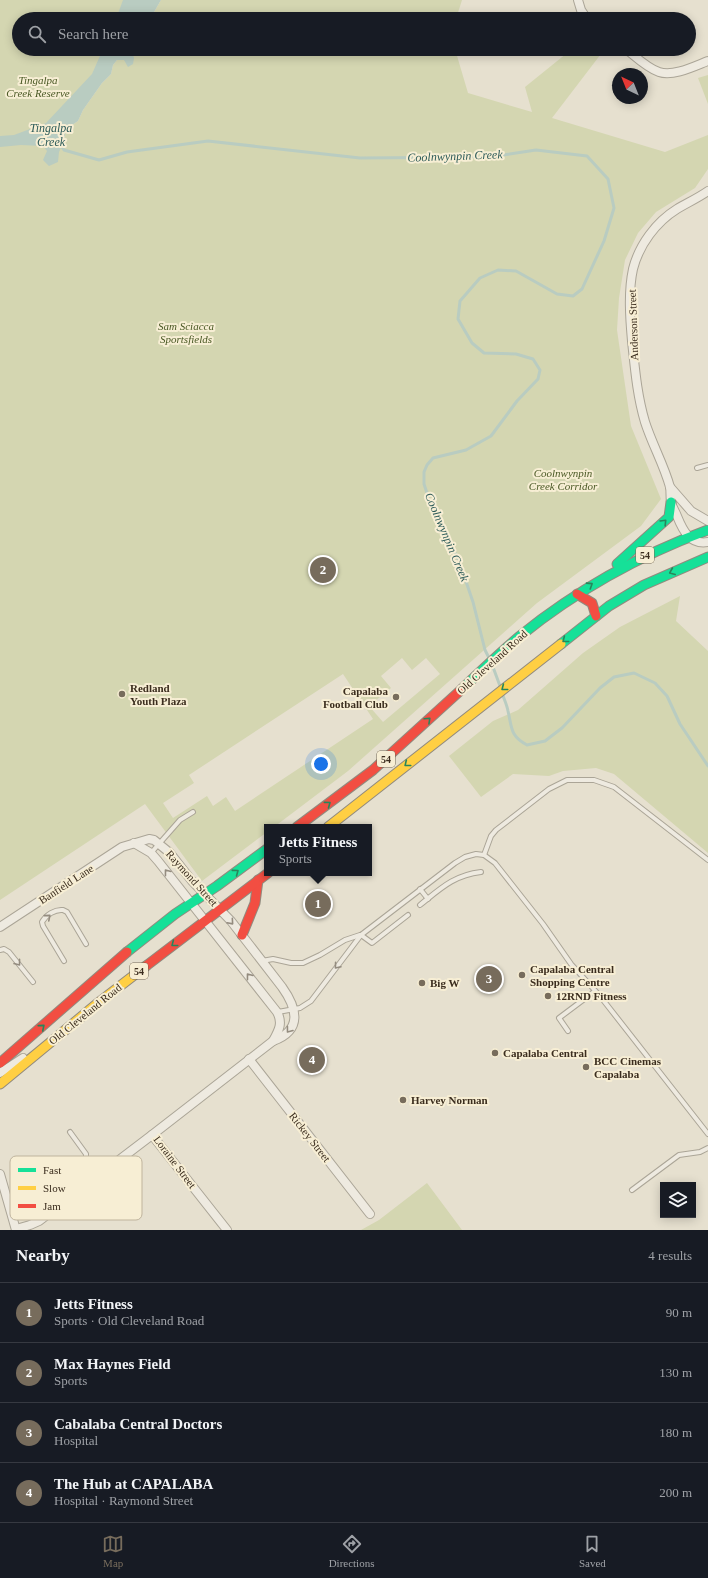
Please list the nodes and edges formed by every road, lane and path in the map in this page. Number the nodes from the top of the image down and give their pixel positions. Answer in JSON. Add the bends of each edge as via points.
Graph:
{"nodes":[{"id":1,"x":578,"y":0,"type":"edge"},
{"id":2,"x":582,"y":12,"type":"edge"},
{"id":3,"x":635,"y":56,"type":"edge"},
{"id":4,"x":708,"y":61,"type":"edge"},
{"id":5,"x":708,"y":190,"type":"edge"},
{"id":6,"x":708,"y":465,"type":"edge"},
{"id":7,"x":697,"y":468,"type":"dead end"},
{"id":8,"x":670,"y":488,"type":"junction"},
{"id":9,"x":671,"y":502,"type":"junction"},
{"id":10,"x":708,"y":521,"type":"edge"},
{"id":11,"x":708,"y":530,"type":"edge"},
{"id":12,"x":688,"y":537,"type":"junction"},
{"id":13,"x":708,"y":542,"type":"edge"},
{"id":14,"x":708,"y":557,"type":"edge"},
{"id":15,"x":604,"y":576,"type":"junction"},
{"id":16,"x":577,"y":594,"type":"junction"},
{"id":17,"x":596,"y":616,"type":"junction"},
{"id":18,"x":192,"y":812,"type":"dead end"},
{"id":19,"x":301,"y":824,"type":"edge"},
{"id":20,"x":332,"y":824,"type":"edge"},
{"id":21,"x":134,"y":843,"type":"junction"},
{"id":22,"x":160,"y":843,"type":"junction"},
{"id":23,"x":264,"y":851,"type":"edge"},
{"id":24,"x":151,"y":853,"type":"junction"},
{"id":25,"x":484,"y":855,"type":"junction"},
{"id":26,"x":708,"y":860,"type":"edge"},
{"id":27,"x":481,"y":872,"type":"dead end"},
{"id":28,"x":264,"y":876,"type":"edge"},
{"id":29,"x":258,"y":880,"type":"junction"},
{"id":30,"x":420,"y":889,"type":"junction"},
{"id":31,"x":204,"y":894,"type":"junction"},
{"id":32,"x":428,"y":899,"type":"junction"},
{"id":33,"x":191,"y":903,"type":"junction"},
{"id":34,"x":420,"y":905,"type":"dead end"},
{"id":35,"x":220,"y":909,"type":"junction"},
{"id":36,"x":408,"y":915,"type":"dead end"},
{"id":37,"x":205,"y":920,"type":"junction"},
{"id":38,"x":0,"y":927,"type":"edge"},
{"id":39,"x":242,"y":935,"type":"junction"},
{"id":40,"x":360,"y":935,"type":"junction"},
{"id":41,"x":86,"y":944,"type":"dead end"},
{"id":42,"x":0,"y":950,"type":"edge"},
{"id":43,"x":64,"y":961,"type":"dead end"},
{"id":44,"x":261,"y":961,"type":"junction"},
{"id":45,"x":33,"y":982,"type":"dead end"},
{"id":46,"x":595,"y":991,"type":"junction"},
{"id":47,"x":295,"y":1009,"type":"junction"},
{"id":48,"x":277,"y":1012,"type":"junction"},
{"id":49,"x":74,"y":1022,"type":"junction"},
{"id":50,"x":568,"y":1030,"type":"dead end"},
{"id":51,"x":273,"y":1041,"type":"junction"},
{"id":52,"x":0,"y":1051,"type":"edge"},
{"id":53,"x":12,"y":1052,"type":"junction"},
{"id":54,"x":249,"y":1059,"type":"junction"},
{"id":55,"x":0,"y":1063,"type":"edge"},
{"id":56,"x":0,"y":1074,"type":"edge"},
{"id":57,"x":0,"y":1084,"type":"edge"},
{"id":58,"x":70,"y":1132,"type":"dead end"},
{"id":59,"x":708,"y":1134,"type":"edge"},
{"id":60,"x":152,"y":1135,"type":"junction"},
{"id":61,"x":708,"y":1148,"type":"edge"},
{"id":62,"x":86,"y":1156,"type":"edge"},
{"id":63,"x":124,"y":1156,"type":"edge"},
{"id":64,"x":0,"y":1174,"type":"edge"},
{"id":65,"x":632,"y":1190,"type":"dead end"},
{"id":66,"x":10,"y":1209,"type":"edge"},
{"id":67,"x":370,"y":1214,"type":"dead end"},
{"id":68,"x":13,"y":1220,"type":"edge"},
{"id":69,"x":39,"y":1220,"type":"edge"},
{"id":70,"x":16,"y":1230,"type":"edge"},
{"id":71,"x":227,"y":1230,"type":"edge"}],
"edges":[{"from":1,"to":2,"type":"street"},
{"from":3,"to":4,"type":"street","via":[[661,73],[678,72]]},
{"from":5,"to":8,"type":"street","name":"Anderson Street","via":[[656,225],[644,242],[633,268],[630,316],[636,386],[647,426]]},
{"from":6,"to":7,"type":"lane"},
{"from":8,"to":9,"type":"street"},
{"from":8,"to":10,"type":"street","via":[[691,511]]},
{"from":9,"to":12,"type":"street"},
{"from":15,"to":9,"type":"main road","one_way":true,"via":[[665,521]]},
{"from":11,"to":12,"type":"main road","name":"Old Cleveland Road","number":"54"},
{"from":12,"to":13,"type":"street","via":[[699,542]]},
{"from":12,"to":15,"type":"main road","name":"Old Cleveland Road","number":"54"},
{"from":14,"to":17,"type":"main road","number":"54","one_way":true,"via":[[644,585]]},
{"from":16,"to":15,"type":"main road","name":"Old Cleveland Road","number":"54","one_way":true},
{"from":16,"to":17,"type":"main road","via":[[592,603]]},
{"from":19,"to":16,"type":"main road","name":"Old Cleveland Road","number":"54","one_way":true,"via":[[384,761],[514,641]]},
{"from":17,"to":20,"type":"main road","number":"54","one_way":true},
{"from":18,"to":22,"type":"lane","via":[[180,820]]},
{"from":21,"to":22,"type":"street","name":"Raymond Street","via":[[149,839]]},
{"from":21,"to":24,"type":"street","name":"Raymond Street"},
{"from":21,"to":38,"type":"street","name":"Banfield Lane","via":[[122,847]]},
{"from":22,"to":24,"type":"lane"},
{"from":22,"to":31,"type":"street","name":"Raymond Street"},
{"from":31,"to":23,"type":"main road","name":"Old Cleveland Road","number":"54","one_way":true},
{"from":33,"to":24,"type":"street","name":"Raymond Street","one_way":true},
{"from":25,"to":26,"type":"lane","via":[[496,830],[549,789],[567,780],[594,780],[614,787]]},
{"from":25,"to":30,"type":"lane","via":[[465,857]]},
{"from":25,"to":46,"type":"lane","via":[[495,863],[571,964]]},
{"from":27,"to":32,"type":"lane","via":[[453,879]]},
{"from":28,"to":29,"type":"main road","name":"Old Cleveland Road","number":"54"},
{"from":29,"to":35,"type":"main road","name":"Old Cleveland Road","number":"54"},
{"from":29,"to":39,"type":"main road","via":[[255,903]]},
{"from":30,"to":32,"type":"lane"},
{"from":30,"to":40,"type":"lane"},
{"from":31,"to":33,"type":"main road","name":"Old Cleveland Road","number":"54"},
{"from":31,"to":35,"type":"street","name":"Raymond Street"},
{"from":32,"to":34,"type":"lane"},
{"from":33,"to":37,"type":"street","name":"Raymond Street"},
{"from":53,"to":33,"type":"main road","name":"Old Cleveland Road","number":"54","one_way":true,"via":[[125,954]]},
{"from":35,"to":37,"type":"main road","name":"Old Cleveland Road","number":"54"},
{"from":35,"to":39,"type":"street","name":"Raymond Street","one_way":true},
{"from":36,"to":40,"type":"lane","via":[[372,943]]},
{"from":48,"to":37,"type":"street","name":"Raymond Street","one_way":true},
{"from":37,"to":49,"type":"main road","name":"Old Cleveland Road","number":"54","one_way":true},
{"from":39,"to":44,"type":"street","name":"Raymond Street"},
{"from":40,"to":44,"type":"lane","via":[[345,940],[303,963],[273,959]]},
{"from":40,"to":47,"type":"lane","one_way":true,"via":[[311,1001]]},
{"from":43,"to":41,"type":"lane","one_way":true,"via":[[43,926],[45,918],[56,910],[67,912]]},
{"from":42,"to":45,"type":"lane","one_way":true,"via":[[9,952]]},
{"from":44,"to":47,"type":"street","name":"Raymond Street","via":[[290,997]]},
{"from":46,"to":50,"type":"lane","via":[[559,1018]]},
{"from":46,"to":59,"type":"lane"},
{"from":47,"to":48,"type":"lane"},
{"from":47,"to":51,"type":"street","one_way":true,"via":[[294,1023],[288,1033]]},
{"from":48,"to":51,"type":"street","via":[[280,1027]]},
{"from":49,"to":56,"type":"street"},
{"from":49,"to":57,"type":"main road","name":"Old Cleveland Road","number":"54"},
{"from":51,"to":54,"type":"street"},
{"from":52,"to":53,"type":"street"},
{"from":53,"to":55,"type":"main road","name":"Old Cleveland Road","number":"54"},
{"from":54,"to":60,"type":"street","name":"Loraine Street"},
{"from":54,"to":67,"type":"street","name":"Rickey Street"},
{"from":58,"to":62,"type":"lane"},
{"from":60,"to":63,"type":"street"},
{"from":60,"to":71,"type":"street","name":"Loraine Street"},
{"from":61,"to":65,"type":"lane","via":[[680,1155]]},
{"from":64,"to":66,"type":"street"},
{"from":68,"to":70,"type":"street"},
{"from":69,"to":70,"type":"street"}]}
